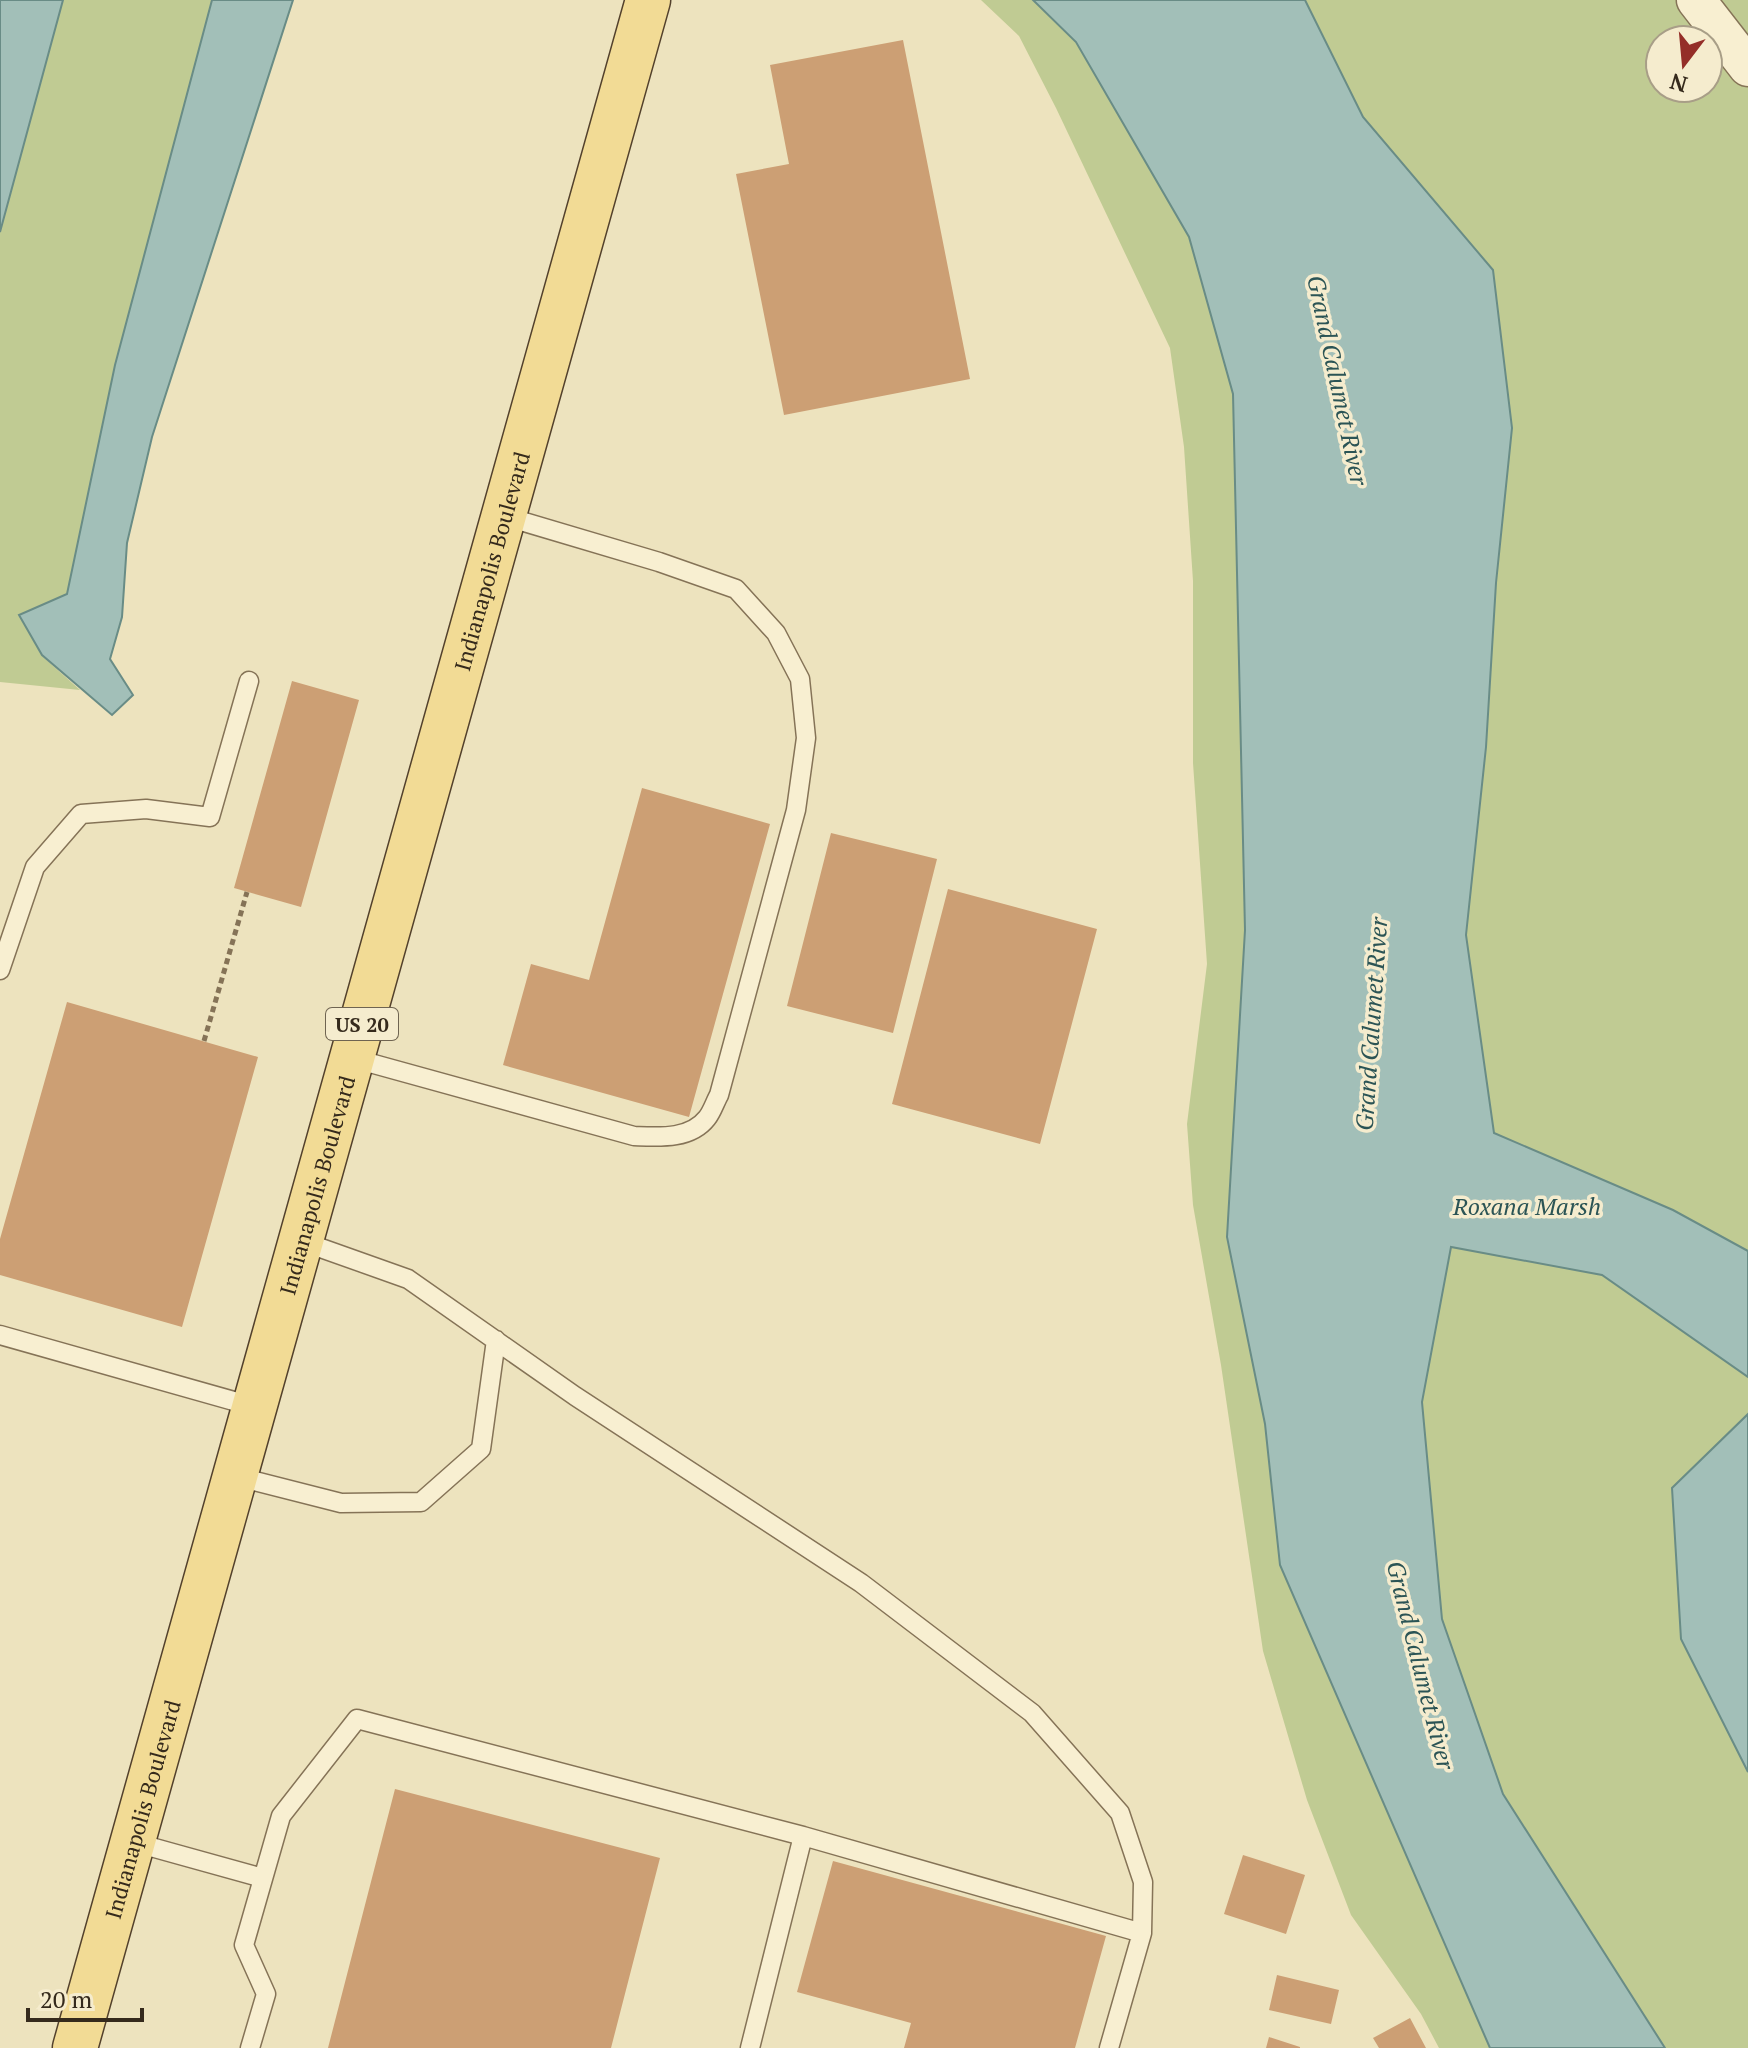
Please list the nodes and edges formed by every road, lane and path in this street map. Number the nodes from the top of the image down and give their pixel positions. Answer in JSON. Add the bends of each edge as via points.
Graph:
{"nodes":[{"id":1,"x":648,"y":0,"type":"edge"},
{"id":2,"x":1696,"y":0,"type":"edge"},
{"id":3,"x":1748,"y":67,"type":"edge"},
{"id":4,"x":504,"y":516,"type":"junction"},
{"id":5,"x":249,"y":681,"type":"dead end"},
{"id":6,"x":247,"y":892,"type":"dead end"},
{"id":7,"x":0,"y":970,"type":"edge"},
{"id":8,"x":204,"y":1041,"type":"dead end"},
{"id":9,"x":352,"y":1058,"type":"junction"},
{"id":10,"x":301,"y":1241,"type":"junction"},
{"id":11,"x":0,"y":1335,"type":"edge"},
{"id":12,"x":496,"y":1340,"type":"junction"},
{"id":13,"x":255,"y":1407,"type":"junction"},
{"id":14,"x":235,"y":1476,"type":"junction"},
{"id":15,"x":803,"y":1836,"type":"junction"},
{"id":16,"x":133,"y":1842,"type":"junction"},
{"id":17,"x":263,"y":1878,"type":"junction"},
{"id":18,"x":1142,"y":1933,"type":"junction"},
{"id":19,"x":75,"y":2048,"type":"edge"},
{"id":20,"x":250,"y":2048,"type":"edge"},
{"id":21,"x":750,"y":2048,"type":"edge"},
{"id":22,"x":1109,"y":2048,"type":"edge"}],
"edges":[{"from":1,"to":4,"type":"main road","name":"Indianapolis Boulevard","number":"US 20"},
{"from":2,"to":3,"type":"street"},
{"from":4,"to":9,"type":"main road","name":"Indianapolis Boulevard","number":"US 20"},
{"from":4,"to":9,"type":"lane","via":[[736,589],[776,633],[800,679],[806,738],[796,810],[719,1095],[706,1120],[687,1133],[634,1136]]},
{"from":5,"to":7,"type":"lane","via":[[210,817],[146,809],[81,814],[35,867]]},
{"from":6,"to":8,"type":"path"},
{"from":9,"to":10,"type":"main road","name":"Indianapolis Boulevard","number":"US 20"},
{"from":10,"to":12,"type":"lane","via":[[408,1279]]},
{"from":10,"to":13,"type":"main road","name":"Indianapolis Boulevard","number":"US 20"},
{"from":11,"to":13,"type":"lane"},
{"from":12,"to":14,"type":"lane","via":[[481,1449],[421,1502],[341,1503]]},
{"from":12,"to":18,"type":"lane","via":[[861,1583],[1032,1713],[1120,1813],[1143,1882]]},
{"from":13,"to":14,"type":"main road","name":"Indianapolis Boulevard","number":"US 20"},
{"from":14,"to":16,"type":"main road","name":"Indianapolis Boulevard","number":"US 20"},
{"from":15,"to":17,"type":"lane","via":[[357,1719],[281,1816]]},
{"from":15,"to":18,"type":"lane"},
{"from":15,"to":21,"type":"lane"},
{"from":16,"to":17,"type":"lane"},
{"from":16,"to":19,"type":"main road","name":"Indianapolis Boulevard","number":"US 20"},
{"from":17,"to":20,"type":"lane","via":[[244,1945],[266,1994]]},
{"from":18,"to":22,"type":"lane"}]}
